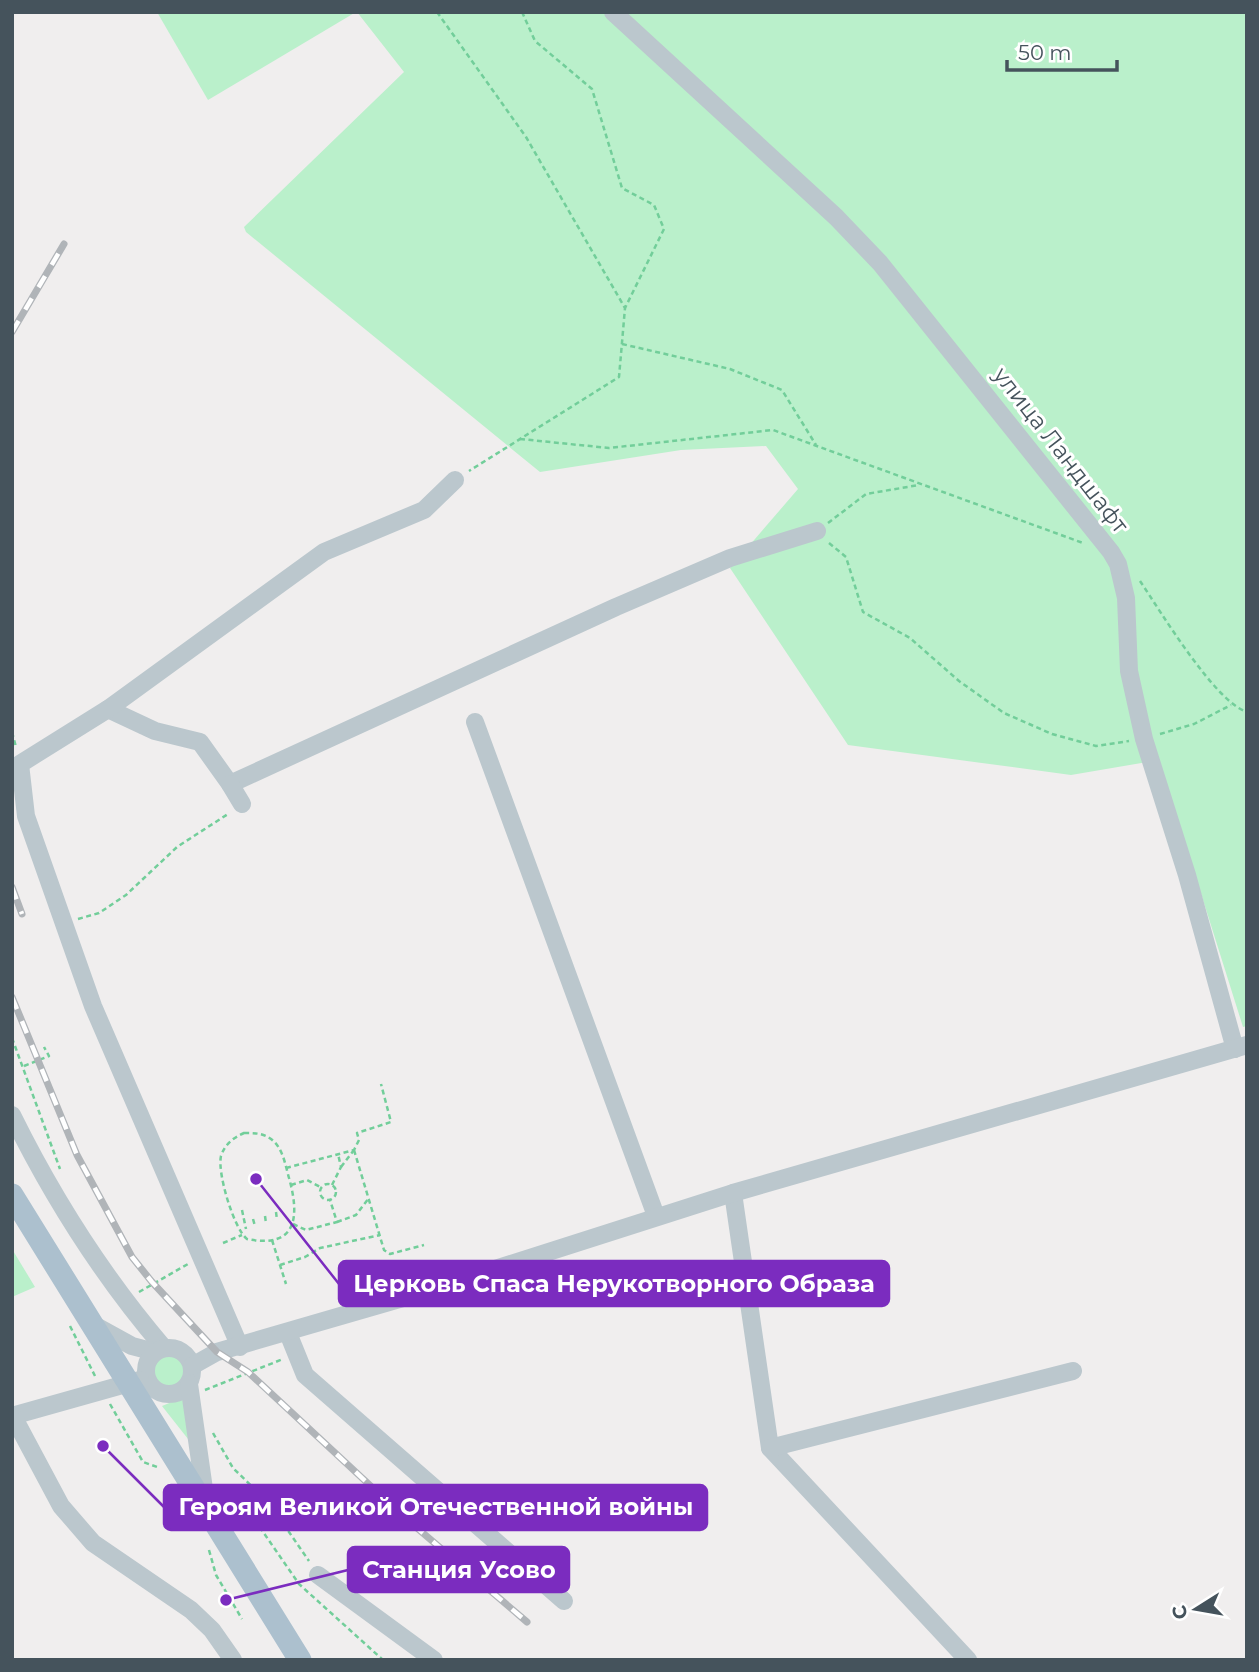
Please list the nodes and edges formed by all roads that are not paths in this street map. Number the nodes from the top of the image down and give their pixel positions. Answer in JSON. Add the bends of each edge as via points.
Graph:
{"nodes":[{"id":1,"x":612,"y":12,"type":"edge"},
{"id":2,"x":455,"y":480,"type":"road end"},
{"id":3,"x":817,"y":531,"type":"road end"},
{"id":4,"x":108,"y":709,"type":"junction"},
{"id":5,"x":475,"y":722,"type":"dead end"},
{"id":6,"x":230,"y":784,"type":"junction"},
{"id":7,"x":242,"y":804,"type":"road end"},
{"id":8,"x":1241,"y":1047,"type":"edge"},
{"id":9,"x":12,"y":1115,"type":"edge"},
{"id":10,"x":733,"y":1193,"type":"junction"},
{"id":11,"x":12,"y":1195,"type":"edge"},
{"id":12,"x":656,"y":1216,"type":"junction"},
{"id":13,"x":90,"y":1323,"type":"junction"},
{"id":14,"x":282,"y":1334,"type":"junction"},
{"id":15,"x":240,"y":1347,"type":"junction"},
{"id":16,"x":160,"y":1350,"type":"junction"},
{"id":17,"x":1073,"y":1371,"type":"dead end"},
{"id":18,"x":137,"y":1381,"type":"junction"},
{"id":19,"x":193,"y":1381,"type":"junction"},
{"id":20,"x":13,"y":1416,"type":"edge"},
{"id":21,"x":769,"y":1448,"type":"junction"},
{"id":22,"x":207,"y":1513,"type":"junction"},
{"id":23,"x":318,"y":1575,"type":"road end"},
{"id":24,"x":564,"y":1601,"type":"dead end"},
{"id":25,"x":233,"y":1660,"type":"edge"},
{"id":26,"x":300,"y":1660,"type":"edge"},
{"id":27,"x":433,"y":1660,"type":"edge"},
{"id":28,"x":968,"y":1660,"type":"edge"}],
"edges":[{"from":1,"to":8,"type":"street","name":"улица Ландшафт","via":[[880,262],[1111,552],[1126,598],[1129,671],[1144,739]]},
{"from":2,"to":4,"type":"street","via":[[424,510],[324,552]]},
{"from":3,"to":6,"type":"street","via":[[730,558],[616,607]]},
{"from":4,"to":6,"type":"street","via":[[155,731],[200,742]]},
{"from":4,"to":15,"type":"street","via":[[20,764],[26,816],[93,1006]]},
{"from":5,"to":12,"type":"street"},
{"from":6,"to":7,"type":"street"},
{"from":8,"to":10,"type":"street"},
{"from":9,"to":16,"type":"street","via":[[38,1167]]},
{"from":10,"to":12,"type":"street"},
{"from":10,"to":21,"type":"street"},
{"from":11,"to":13,"type":"main road"},
{"from":12,"to":14,"type":"street"},
{"from":13,"to":16,"type":"street","via":[[132,1346]]},
{"from":13,"to":18,"type":"main road"},
{"from":14,"to":15,"type":"street"},
{"from":14,"to":24,"type":"street","via":[[305,1375]]},
{"from":15,"to":19,"type":"street","via":[[217,1352]]},
{"from":16,"to":18,"type":"street"},
{"from":16,"to":19,"type":"street","via":[[182,1351]]},
{"from":17,"to":21,"type":"street"},
{"from":18,"to":19,"type":"street","via":[[167,1394],[183,1390]]},
{"from":18,"to":20,"type":"street"},
{"from":18,"to":22,"type":"main road"},
{"from":19,"to":22,"type":"street"},
{"from":20,"to":25,"type":"street","via":[[61,1506],[93,1543],[191,1610]]},
{"from":21,"to":28,"type":"street"},
{"from":22,"to":26,"type":"main road"},
{"from":23,"to":27,"type":"street"}]}
